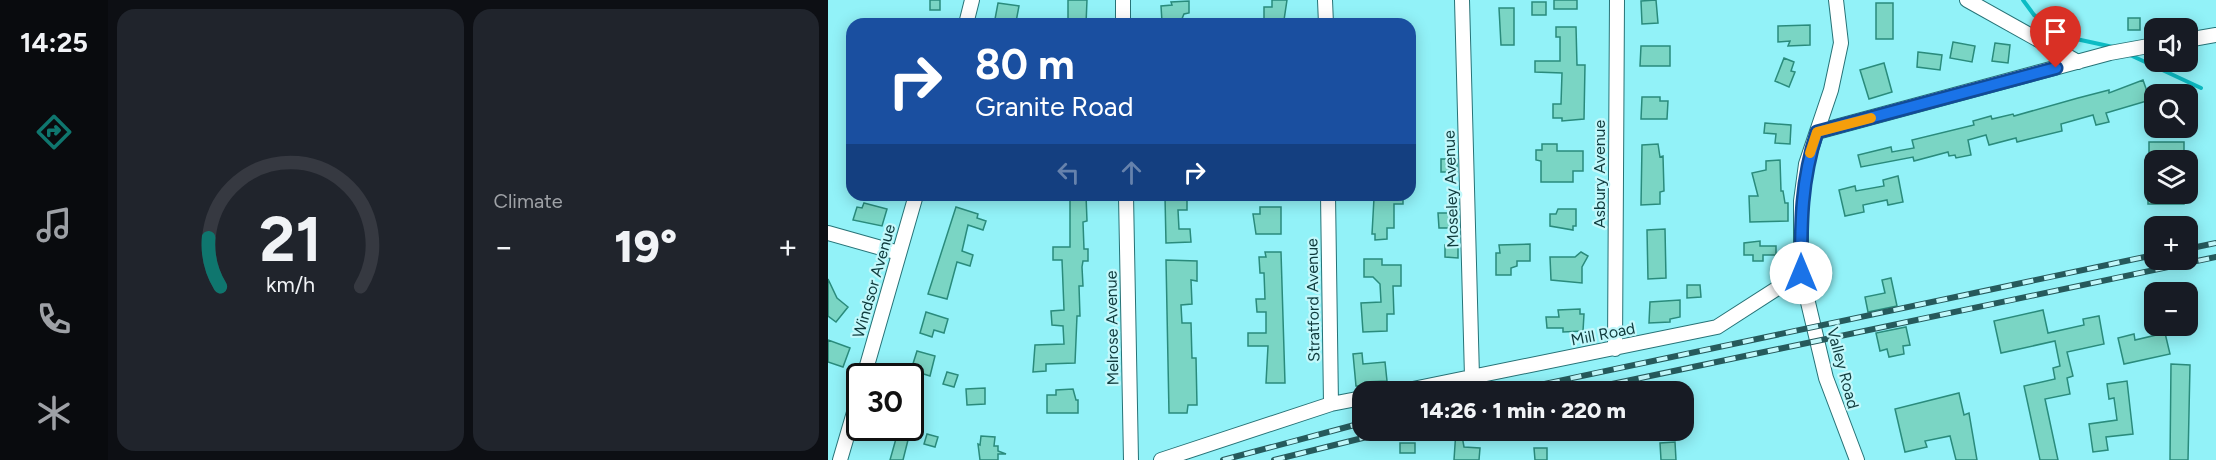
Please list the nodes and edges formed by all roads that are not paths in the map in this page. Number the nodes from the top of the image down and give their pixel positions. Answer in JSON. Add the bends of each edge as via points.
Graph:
{"nodes":[{"id":1,"x":972,"y":0,"type":"edge"},
{"id":2,"x":1123,"y":0,"type":"edge"},
{"id":3,"x":1325,"y":0,"type":"edge"},
{"id":4,"x":1462,"y":0,"type":"edge"},
{"id":5,"x":1617,"y":0,"type":"edge"},
{"id":6,"x":1836,"y":0,"type":"edge"},
{"id":7,"x":1966,"y":0,"type":"edge"},
{"id":8,"x":968,"y":18,"type":"edge"},
{"id":9,"x":1123,"y":18,"type":"edge"},
{"id":10,"x":1326,"y":18,"type":"edge"},
{"id":11,"x":2216,"y":35,"type":"edge"},
{"id":12,"x":2198,"y":38,"type":"edge"},
{"id":13,"x":2144,"y":47,"type":"edge"},
{"id":14,"x":2078,"y":62,"type":"junction"},
{"id":15,"x":1817,"y":132,"type":"junction"},
{"id":16,"x":914,"y":201,"type":"edge"},
{"id":17,"x":1126,"y":201,"type":"edge"},
{"id":18,"x":1328,"y":201,"type":"edge"},
{"id":19,"x":828,"y":233,"type":"edge"},
{"id":20,"x":899,"y":254,"type":"junction"},
{"id":21,"x":1801,"y":273,"type":"junction"},
{"id":22,"x":1615,"y":349,"type":"junction"},
{"id":23,"x":868,"y":363,"type":"edge"},
{"id":24,"x":1472,"y":377,"type":"junction"},
{"id":25,"x":1452,"y":381,"type":"edge"},
{"id":26,"x":1352,"y":400,"type":"edge"},
{"id":27,"x":1331,"y":404,"type":"junction"},
{"id":28,"x":846,"y":440,"type":"edge"},
{"id":29,"x":840,"y":460,"type":"edge"},
{"id":30,"x":1131,"y":460,"type":"edge"},
{"id":31,"x":1161,"y":460,"type":"edge"},
{"id":32,"x":1857,"y":460,"type":"edge"}],
"edges":[{"from":1,"to":8,"type":"street"},
{"from":2,"to":9,"type":"street"},
{"from":3,"to":10,"type":"street"},
{"from":4,"to":24,"type":"street","name":"Moseley Avenue"},
{"from":5,"to":22,"type":"street","name":"Asbury Avenue"},
{"from":6,"to":15,"type":"street","name":"Valley Road","via":[[1840,43],[1832,90]]},
{"from":7,"to":14,"type":"street"},
{"from":11,"to":12,"type":"street"},
{"from":13,"to":14,"type":"street"},
{"from":14,"to":15,"type":"street"},
{"from":15,"to":21,"type":"street","name":"Valley Road","via":[[1806,164],[1801,201]]},
{"from":16,"to":20,"type":"street","name":"Windsor Avenue"},
{"from":17,"to":30,"type":"street","name":"Melrose Avenue"},
{"from":18,"to":27,"type":"street","name":"Stratford Avenue"},
{"from":19,"to":20,"type":"street"},
{"from":20,"to":23,"type":"street","name":"Windsor Avenue"},
{"from":21,"to":22,"type":"street","name":"Mill Road","via":[[1717,327]]},
{"from":21,"to":32,"type":"street","name":"Valley Road","via":[[1826,378]]},
{"from":22,"to":24,"type":"street","name":"Mill Road"},
{"from":24,"to":25,"type":"street","name":"Mill Road"},
{"from":26,"to":27,"type":"street"},
{"from":27,"to":31,"type":"street"},
{"from":28,"to":29,"type":"street"}]}
